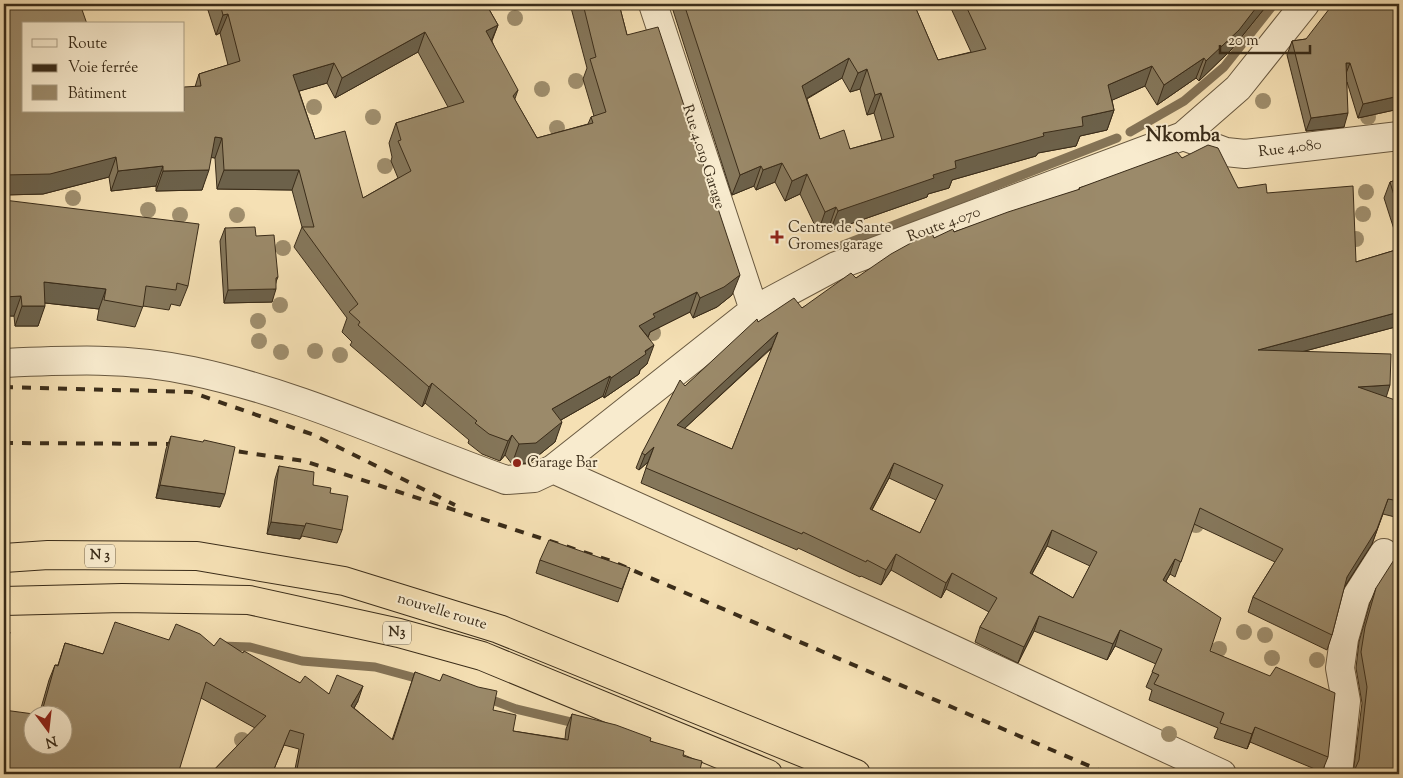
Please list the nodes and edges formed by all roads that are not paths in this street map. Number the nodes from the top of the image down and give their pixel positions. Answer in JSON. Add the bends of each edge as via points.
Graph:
{"nodes":[{"id":1,"x":653,"y":4,"type":"edge"},
{"id":2,"x":1305,"y":4,"type":"edge"},
{"id":3,"x":1184,"y":136,"type":"junction"},
{"id":4,"x":1399,"y":136,"type":"edge"},
{"id":5,"x":754,"y":310,"type":"junction"},
{"id":6,"x":4,"y":363,"type":"edge"},
{"id":7,"x":553,"y":469,"type":"junction"},
{"id":8,"x":1384,"y":553,"type":"dead end"},
{"id":9,"x":197,"y":556,"type":"joint"},
{"id":10,"x":4,"y":558,"type":"edge"},
{"id":11,"x":4,"y":601,"type":"edge"},
{"id":12,"x":781,"y":743,"type":"junction"},
{"id":13,"x":768,"y":774,"type":"edge"},
{"id":14,"x":856,"y":774,"type":"edge"},
{"id":15,"x":1222,"y":774,"type":"edge"},
{"id":16,"x":1338,"y":774,"type":"edge"}],
"edges":[{"from":1,"to":5,"type":"street","name":"Rue 4.019 Garage"},
{"from":2,"to":3,"type":"street","name":"Route 4.070","via":[[1238,88]]},
{"from":3,"to":4,"type":"street","name":"Rue 4.080","via":[[1226,152],[1245,154]]},
{"from":3,"to":5,"type":"street","name":"Route 4.070","via":[[836,266]]},
{"from":5,"to":7,"type":"street","name":"Route 4.070"},
{"from":6,"to":7,"type":"street","name":"Route 4.070","via":[[100,359],[190,370],[266,389],[506,480],[534,478]]},
{"from":7,"to":15,"type":"street"},
{"from":8,"to":16,"type":"street","via":[[1356,597],[1344,639],[1340,668],[1346,701]]},
{"from":9,"to":10,"type":"highway","name":"nouvelle route","number":"N 3","via":[[48,555]]},
{"from":9,"to":12,"type":"highway","name":"nouvelle route","number":"N3","via":[[344,581],[491,627]]},
{"from":11,"to":13,"type":"highway","name":"nouvelle route","number":"N3","via":[[122,598],[249,600],[399,633],[482,656]]},
{"from":12,"to":13,"type":"highway"},
{"from":12,"to":14,"type":"highway","name":"nouvelle route","number":"N3"}]}
